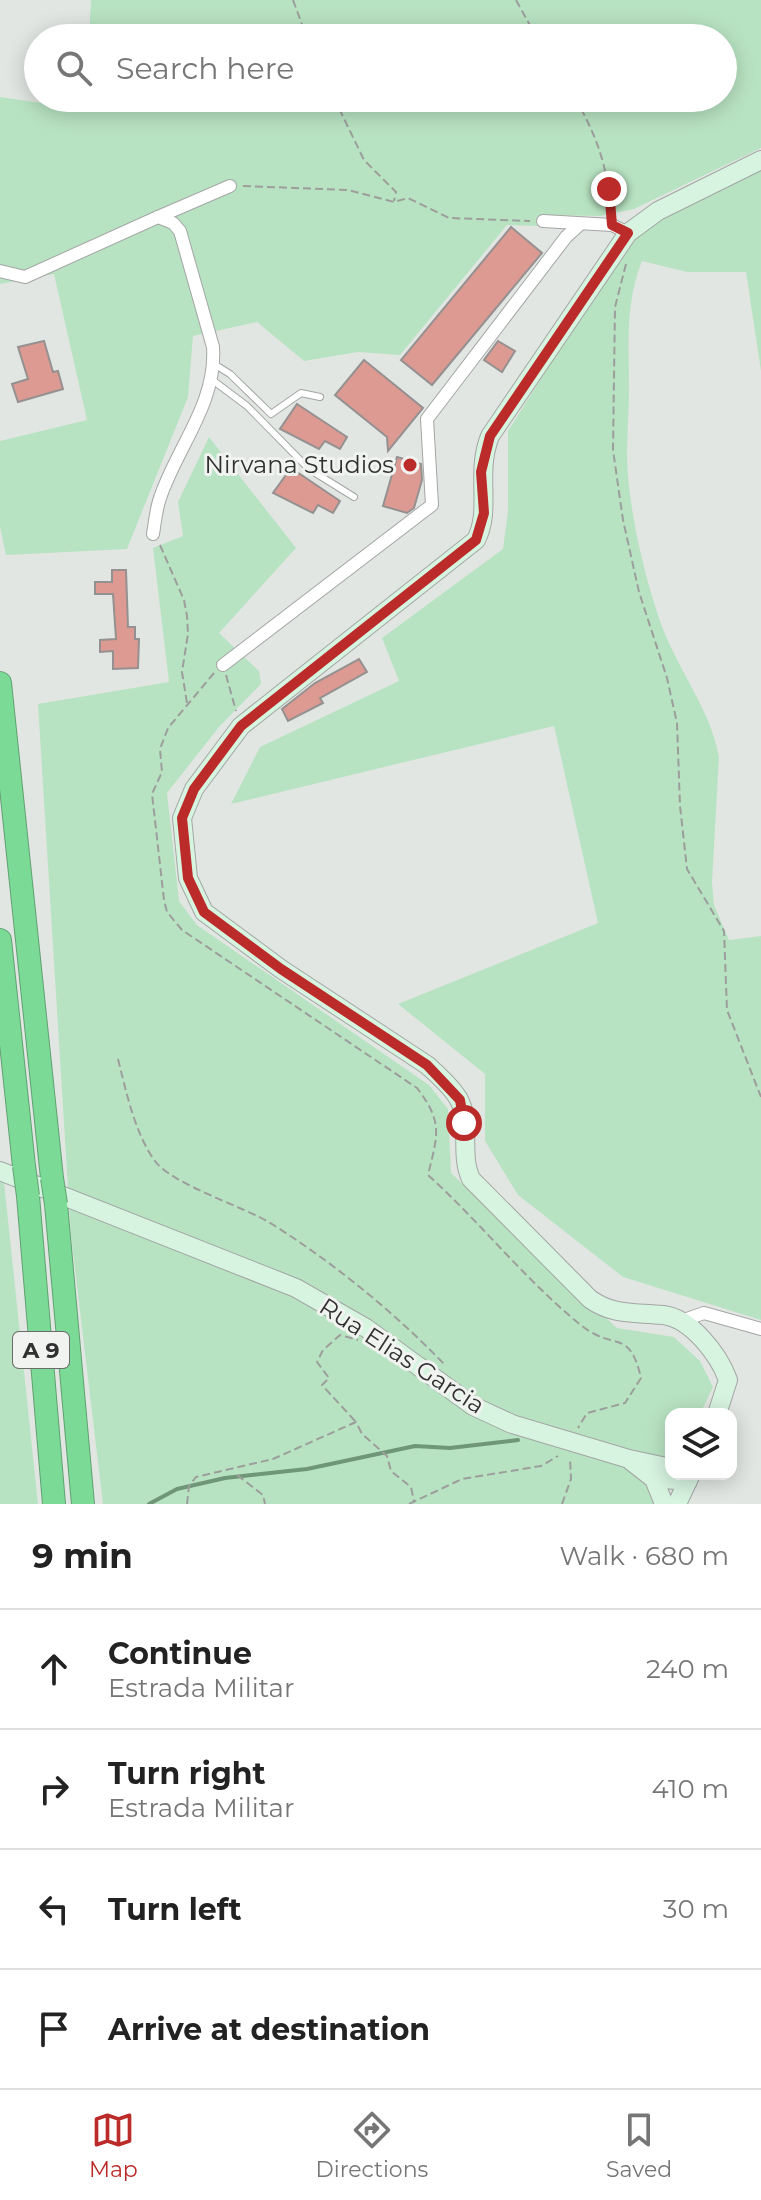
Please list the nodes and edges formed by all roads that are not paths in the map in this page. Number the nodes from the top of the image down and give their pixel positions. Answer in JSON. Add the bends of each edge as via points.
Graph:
{"nodes":[{"id":1,"x":761,"y":160,"type":"edge"},
{"id":2,"x":230,"y":186,"type":"road end"},
{"id":3,"x":158,"y":217,"type":"junction"},
{"id":4,"x":543,"y":221,"type":"road end"},
{"id":5,"x":579,"y":225,"type":"junction"},
{"id":6,"x":619,"y":234,"type":"junction"},
{"id":7,"x":0,"y":271,"type":"edge"},
{"id":8,"x":214,"y":364,"type":"junction"},
{"id":9,"x":211,"y":379,"type":"junction"},
{"id":10,"x":320,"y":397,"type":"dead end"},
{"id":11,"x":354,"y":497,"type":"dead end"},
{"id":12,"x":153,"y":534,"type":"road end"},
{"id":13,"x":223,"y":665,"type":"road end"},
{"id":14,"x":0,"y":683,"type":"edge"},
{"id":15,"x":0,"y":940,"type":"edge"},
{"id":16,"x":0,"y":1171,"type":"edge"},
{"id":17,"x":681,"y":1321,"type":"junction"},
{"id":18,"x":761,"y":1329,"type":"edge"},
{"id":19,"x":719,"y":1408,"type":"edge"},
{"id":20,"x":654,"y":1464,"type":"edge"},
{"id":21,"x":685,"y":1480,"type":"edge"},
{"id":22,"x":54,"y":1504,"type":"edge"},
{"id":23,"x":83,"y":1504,"type":"edge"},
{"id":24,"x":664,"y":1504,"type":"edge"},
{"id":25,"x":677,"y":1504,"type":"edge"}],
"edges":[{"from":1,"to":6,"type":"street"},
{"from":2,"to":3,"type":"street"},
{"from":3,"to":7,"type":"street","via":[[25,277]]},
{"from":3,"to":8,"type":"street","via":[[180,231]]},
{"from":4,"to":5,"type":"street"},
{"from":5,"to":6,"type":"street"},
{"from":5,"to":13,"type":"street","via":[[427,419],[432,505]]},
{"from":6,"to":17,"type":"street","via":[[490,436],[481,472],[484,513],[476,540],[241,726],[194,789],[182,818],[188,878],[204,912],[446,1082],[460,1100],[471,1179],[590,1299],[623,1315],[666,1315]]},
{"from":8,"to":9,"type":"street"},
{"from":8,"to":10,"type":"lane","via":[[271,414],[301,393]]},
{"from":9,"to":11,"type":"lane","via":[[247,406],[309,469]]},
{"from":9,"to":12,"type":"street","via":[[159,499]]},
{"from":14,"to":23,"type":"highway","number":"A 9","bridge":true},
{"from":15,"to":22,"type":"highway","number":"A 9","bridge":true},
{"from":16,"to":20,"type":"street","name":"Rua Elias Garcia","via":[[296,1288],[375,1335],[473,1406],[512,1424]]},
{"from":17,"to":18,"type":"street","via":[[704,1313]]},
{"from":17,"to":19,"type":"street","via":[[724,1368],[728,1380]]},
{"from":20,"to":24,"type":"street"},
{"from":21,"to":25,"type":"street"}]}
